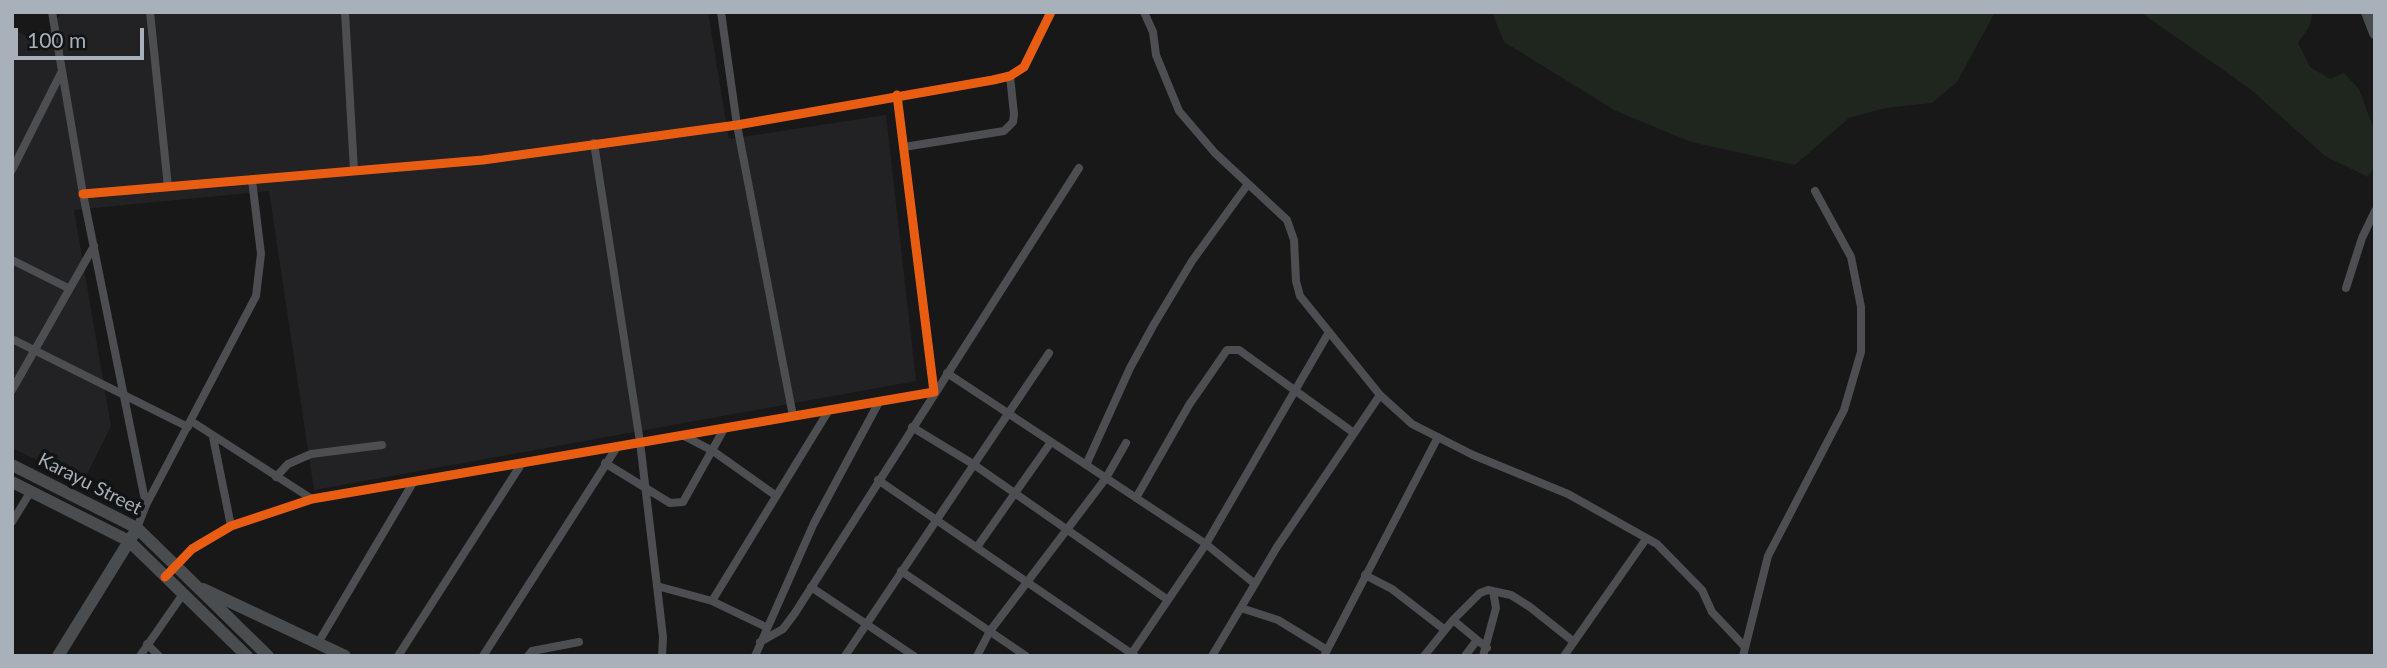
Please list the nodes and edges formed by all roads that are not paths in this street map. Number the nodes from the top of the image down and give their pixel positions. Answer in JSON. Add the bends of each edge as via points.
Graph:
{"nodes":[{"id":1,"x":52,"y":12,"type":"edge"},
{"id":2,"x":150,"y":12,"type":"edge"},
{"id":3,"x":345,"y":12,"type":"edge"},
{"id":4,"x":721,"y":12,"type":"edge"},
{"id":5,"x":1051,"y":12,"type":"edge"},
{"id":6,"x":1144,"y":12,"type":"edge"},
{"id":7,"x":2367,"y":12,"type":"edge"},
{"id":8,"x":2375,"y":33,"type":"edge"},
{"id":9,"x":62,"y":71,"type":"junction"},
{"id":10,"x":1010,"y":76,"type":"junction"},
{"id":11,"x":897,"y":95,"type":"junction"},
{"id":12,"x":737,"y":125,"type":"junction"},
{"id":13,"x":594,"y":143,"type":"junction"},
{"id":14,"x":904,"y":147,"type":"junction"},
{"id":15,"x":1079,"y":168,"type":"dead end"},
{"id":16,"x":12,"y":170,"type":"edge"},
{"id":17,"x":354,"y":171,"type":"junction"},
{"id":18,"x":252,"y":180,"type":"junction"},
{"id":19,"x":1248,"y":184,"type":"junction"},
{"id":20,"x":168,"y":187,"type":"junction"},
{"id":21,"x":1815,"y":191,"type":"dead end"},
{"id":22,"x":83,"y":194,"type":"junction"},
{"id":23,"x":2375,"y":211,"type":"edge"},
{"id":24,"x":94,"y":246,"type":"junction"},
{"id":25,"x":12,"y":260,"type":"edge"},
{"id":26,"x":68,"y":288,"type":"junction"},
{"id":27,"x":2346,"y":288,"type":"dead end"},
{"id":28,"x":1329,"y":332,"type":"junction"},
{"id":29,"x":12,"y":339,"type":"edge"},
{"id":30,"x":34,"y":350,"type":"junction"},
{"id":31,"x":1048,"y":353,"type":"dead end"},
{"id":32,"x":947,"y":373,"type":"junction"},
{"id":33,"x":12,"y":390,"type":"edge"},
{"id":34,"x":123,"y":392,"type":"junction"},
{"id":35,"x":934,"y":392,"type":"junction"},
{"id":36,"x":1294,"y":392,"type":"junction"},
{"id":37,"x":1380,"y":395,"type":"junction"},
{"id":38,"x":879,"y":402,"type":"junction"},
{"id":39,"x":829,"y":410,"type":"junction"},
{"id":40,"x":1007,"y":412,"type":"junction"},
{"id":41,"x":793,"y":416,"type":"junction"},
{"id":42,"x":190,"y":424,"type":"junction"},
{"id":43,"x":912,"y":427,"type":"junction"},
{"id":44,"x":724,"y":429,"type":"junction"},
{"id":45,"x":1354,"y":433,"type":"junction"},
{"id":46,"x":683,"y":435,"type":"junction"},
{"id":47,"x":213,"y":437,"type":"junction"},
{"id":48,"x":1438,"y":438,"type":"junction"},
{"id":49,"x":640,"y":442,"type":"junction"},
{"id":50,"x":1051,"y":442,"type":"junction"},
{"id":51,"x":1125,"y":443,"type":"dead end"},
{"id":52,"x":382,"y":445,"type":"dead end"},
{"id":53,"x":617,"y":447,"type":"junction"},
{"id":54,"x":713,"y":451,"type":"junction"},
{"id":55,"x":522,"y":463,"type":"junction"},
{"id":56,"x":605,"y":463,"type":"junction"},
{"id":57,"x":973,"y":464,"type":"junction"},
{"id":58,"x":12,"y":465,"type":"edge"},
{"id":59,"x":1086,"y":465,"type":"junction"},
{"id":60,"x":276,"y":477,"type":"junction"},
{"id":61,"x":1106,"y":478,"type":"junction"},
{"id":62,"x":878,"y":480,"type":"junction"},
{"id":63,"x":414,"y":481,"type":"junction"},
{"id":64,"x":12,"y":482,"type":"edge"},
{"id":65,"x":645,"y":487,"type":"junction"},
{"id":66,"x":31,"y":491,"type":"junction"},
{"id":67,"x":1015,"y":494,"type":"junction"},
{"id":68,"x":775,"y":495,"type":"junction"},
{"id":69,"x":1136,"y":498,"type":"junction"},
{"id":70,"x":312,"y":499,"type":"junction"},
{"id":71,"x":146,"y":505,"type":"junction"},
{"id":72,"x":936,"y":519,"type":"junction"},
{"id":73,"x":12,"y":522,"type":"edge"},
{"id":74,"x":231,"y":526,"type":"junction"},
{"id":75,"x":137,"y":528,"type":"junction"},
{"id":76,"x":1067,"y":531,"type":"junction"},
{"id":77,"x":1646,"y":539,"type":"junction"},
{"id":78,"x":129,"y":541,"type":"junction"},
{"id":79,"x":1206,"y":544,"type":"junction"},
{"id":80,"x":977,"y":547,"type":"junction"},
{"id":81,"x":173,"y":565,"type":"junction"},
{"id":82,"x":901,"y":571,"type":"junction"},
{"id":83,"x":1365,"y":575,"type":"junction"},
{"id":84,"x":164,"y":576,"type":"junction"},
{"id":85,"x":1027,"y":581,"type":"junction"},
{"id":86,"x":191,"y":583,"type":"junction"},
{"id":87,"x":1255,"y":583,"type":"junction"},
{"id":88,"x":657,"y":586,"type":"junction"},
{"id":89,"x":811,"y":587,"type":"junction"},
{"id":90,"x":1493,"y":591,"type":"junction"},
{"id":91,"x":183,"y":594,"type":"junction"},
{"id":92,"x":1168,"y":600,"type":"junction"},
{"id":93,"x":712,"y":601,"type":"junction"},
{"id":94,"x":1241,"y":608,"type":"junction"},
{"id":95,"x":1453,"y":620,"type":"junction"},
{"id":96,"x":866,"y":624,"type":"junction"},
{"id":97,"x":766,"y":627,"type":"junction"},
{"id":98,"x":1445,"y":630,"type":"junction"},
{"id":99,"x":990,"y":631,"type":"junction"},
{"id":100,"x":1476,"y":639,"type":"junction"},
{"id":101,"x":579,"y":642,"type":"dead end"},
{"id":102,"x":760,"y":642,"type":"junction"},
{"id":103,"x":1574,"y":642,"type":"junction"},
{"id":104,"x":318,"y":643,"type":"junction"},
{"id":105,"x":147,"y":644,"type":"junction"},
{"id":106,"x":1485,"y":652,"type":"edge"},
{"id":107,"x":1744,"y":652,"type":"edge"},
{"id":108,"x":1326,"y":653,"type":"edge"},
{"id":109,"x":1569,"y":654,"type":"edge"},
{"id":110,"x":1132,"y":655,"type":"edge"},
{"id":111,"x":58,"y":656,"type":"edge"},
{"id":112,"x":140,"y":656,"type":"edge"},
{"id":113,"x":159,"y":656,"type":"edge"},
{"id":114,"x":247,"y":656,"type":"edge"},
{"id":115,"x":268,"y":656,"type":"edge"},
{"id":116,"x":345,"y":656,"type":"edge"},
{"id":117,"x":398,"y":656,"type":"edge"},
{"id":118,"x":483,"y":656,"type":"edge"},
{"id":119,"x":528,"y":656,"type":"edge"},
{"id":120,"x":662,"y":656,"type":"edge"},
{"id":121,"x":755,"y":656,"type":"edge"},
{"id":122,"x":845,"y":656,"type":"edge"},
{"id":123,"x":914,"y":656,"type":"edge"},
{"id":124,"x":977,"y":656,"type":"edge"},
{"id":125,"x":1026,"y":656,"type":"edge"},
{"id":126,"x":1212,"y":656,"type":"edge"},
{"id":127,"x":1424,"y":656,"type":"edge"},
{"id":128,"x":1465,"y":656,"type":"edge"}],
"edges":[{"from":1,"to":9,"type":"street"},
{"from":2,"to":20,"type":"street"},
{"from":3,"to":17,"type":"street"},
{"from":4,"to":12,"type":"street"},
{"from":5,"to":10,"type":"street","via":[[1024,67]]},
{"from":6,"to":19,"type":"street","via":[[1179,111]]},
{"from":7,"to":8,"type":"main road"},
{"from":9,"to":16,"type":"street"},
{"from":9,"to":22,"type":"street"},
{"from":10,"to":11,"type":"street"},
{"from":10,"to":14,"type":"street","via":[[1014,114],[1004,131]]},
{"from":11,"to":12,"type":"street"},
{"from":11,"to":14,"type":"street"},
{"from":12,"to":13,"type":"street"},
{"from":12,"to":41,"type":"street"},
{"from":13,"to":17,"type":"street","via":[[483,160]]},
{"from":13,"to":49,"type":"street"},
{"from":14,"to":35,"type":"street"},
{"from":15,"to":32,"type":"street"},
{"from":17,"to":18,"type":"street"},
{"from":18,"to":20,"type":"street"},
{"from":18,"to":42,"type":"street","via":[[261,254],[256,296]]},
{"from":19,"to":28,"type":"street","via":[[1287,220],[1294,240],[1300,296]]},
{"from":19,"to":59,"type":"street","via":[[1192,261],[1153,326]]},
{"from":20,"to":22,"type":"street"},
{"from":21,"to":107,"type":"street","via":[[1851,257],[1861,307],[1861,352],[1844,410],[1768,556]]},
{"from":22,"to":24,"type":"street"},
{"from":23,"to":27,"type":"street"},
{"from":24,"to":26,"type":"street"},
{"from":24,"to":34,"type":"street"},
{"from":25,"to":26,"type":"street"},
{"from":26,"to":30,"type":"street"},
{"from":28,"to":36,"type":"street"},
{"from":28,"to":37,"type":"street"},
{"from":29,"to":30,"type":"street"},
{"from":30,"to":33,"type":"street"},
{"from":30,"to":34,"type":"street"},
{"from":31,"to":40,"type":"street"},
{"from":32,"to":35,"type":"street"},
{"from":32,"to":40,"type":"street"},
{"from":34,"to":42,"type":"street"},
{"from":34,"to":71,"type":"street"},
{"from":35,"to":38,"type":"street"},
{"from":35,"to":43,"type":"street"},
{"from":36,"to":45,"type":"street"},
{"from":36,"to":69,"type":"street","via":[[1238,350],[1227,350],[1189,405]]},
{"from":36,"to":79,"type":"street"},
{"from":37,"to":45,"type":"street"},
{"from":37,"to":48,"type":"street","via":[[1412,424]]},
{"from":38,"to":39,"type":"street"},
{"from":38,"to":97,"type":"street","via":[[814,523]]},
{"from":39,"to":41,"type":"street"},
{"from":39,"to":68,"type":"street"},
{"from":40,"to":50,"type":"street"},
{"from":40,"to":57,"type":"street"},
{"from":41,"to":44,"type":"street"},
{"from":42,"to":47,"type":"street"},
{"from":42,"to":71,"type":"street"},
{"from":43,"to":57,"type":"street"},
{"from":43,"to":62,"type":"street"},
{"from":44,"to":46,"type":"street"},
{"from":44,"to":54,"type":"street"},
{"from":45,"to":87,"type":"street"},
{"from":46,"to":49,"type":"street"},
{"from":46,"to":54,"type":"street"},
{"from":47,"to":60,"type":"street"},
{"from":47,"to":74,"type":"street"},
{"from":48,"to":77,"type":"street","via":[[1568,494]]},
{"from":48,"to":83,"type":"street"},
{"from":49,"to":53,"type":"street"},
{"from":49,"to":65,"type":"street"},
{"from":50,"to":59,"type":"street"},
{"from":50,"to":67,"type":"street"},
{"from":51,"to":61,"type":"street"},
{"from":52,"to":60,"type":"street","via":[[311,453],[288,464]]},
{"from":53,"to":55,"type":"street"},
{"from":53,"to":56,"type":"street"},
{"from":54,"to":65,"type":"street","via":[[683,502],[670,503]]},
{"from":54,"to":68,"type":"street"},
{"from":55,"to":63,"type":"street"},
{"from":55,"to":117,"type":"street"},
{"from":56,"to":65,"type":"street"},
{"from":56,"to":118,"type":"street"},
{"from":57,"to":67,"type":"street"},
{"from":57,"to":72,"type":"street"},
{"from":58,"to":75,"type":"main road","name":"Karayu Street"},
{"from":59,"to":61,"type":"street"},
{"from":60,"to":70,"type":"street"},
{"from":61,"to":69,"type":"street"},
{"from":61,"to":76,"type":"street"},
{"from":62,"to":72,"type":"street"},
{"from":62,"to":89,"type":"street"},
{"from":63,"to":70,"type":"street"},
{"from":63,"to":104,"type":"street"},
{"from":64,"to":66,"type":"main road","name":"Karayu Street"},
{"from":65,"to":88,"type":"street"},
{"from":66,"to":73,"type":"street"},
{"from":66,"to":78,"type":"main road","name":"Karayu Street"},
{"from":67,"to":76,"type":"street"},
{"from":67,"to":80,"type":"street"},
{"from":68,"to":93,"type":"street"},
{"from":69,"to":79,"type":"street"},
{"from":70,"to":74,"type":"street"},
{"from":71,"to":75,"type":"street"},
{"from":72,"to":80,"type":"street"},
{"from":72,"to":82,"type":"street"},
{"from":74,"to":81,"type":"street"},
{"from":75,"to":78,"type":"main road"},
{"from":75,"to":81,"type":"main road","name":"Karayu Street"},
{"from":76,"to":85,"type":"street"},
{"from":76,"to":92,"type":"street"},
{"from":77,"to":103,"type":"street"},
{"from":77,"to":107,"type":"street","via":[[1657,544],[1702,590],[1712,612]]},
{"from":78,"to":84,"type":"main road","name":"Karayu Street"},
{"from":78,"to":111,"type":"main road"},
{"from":79,"to":87,"type":"street"},
{"from":79,"to":92,"type":"street"},
{"from":80,"to":85,"type":"street"},
{"from":81,"to":84,"type":"street"},
{"from":81,"to":86,"type":"main road","name":"Karayu Street"},
{"from":82,"to":96,"type":"street"},
{"from":82,"to":99,"type":"street"},
{"from":83,"to":98,"type":"street","via":[[1392,589]]},
{"from":83,"to":108,"type":"street"},
{"from":84,"to":91,"type":"main road","name":"Karayu Street"},
{"from":85,"to":99,"type":"street"},
{"from":85,"to":110,"type":"street"},
{"from":86,"to":104,"type":"main road"},
{"from":86,"to":115,"type":"main road","name":"Karayu Street"},
{"from":87,"to":94,"type":"street"},
{"from":88,"to":93,"type":"street"},
{"from":88,"to":120,"type":"street"},
{"from":89,"to":96,"type":"street"},
{"from":89,"to":102,"type":"street","via":[[783,629]]},
{"from":90,"to":95,"type":"street","via":[[1480,593]]},
{"from":90,"to":103,"type":"street","via":[[1511,595]]},
{"from":90,"to":106,"type":"street","via":[[1496,608]]},
{"from":91,"to":105,"type":"street"},
{"from":91,"to":114,"type":"main road","name":"Karayu Street"},
{"from":92,"to":110,"type":"street"},
{"from":93,"to":97,"type":"street"},
{"from":94,"to":108,"type":"street","via":[[1278,620]]},
{"from":94,"to":126,"type":"street"},
{"from":95,"to":98,"type":"street"},
{"from":95,"to":100,"type":"street"},
{"from":96,"to":122,"type":"street"},
{"from":96,"to":123,"type":"street"},
{"from":97,"to":102,"type":"street"},
{"from":98,"to":127,"type":"street"},
{"from":99,"to":124,"type":"street"},
{"from":99,"to":125,"type":"street"},
{"from":100,"to":106,"type":"street"},
{"from":100,"to":128,"type":"street"},
{"from":101,"to":119,"type":"street"},
{"from":102,"to":121,"type":"street"},
{"from":103,"to":109,"type":"street"},
{"from":104,"to":116,"type":"main road"},
{"from":105,"to":112,"type":"street"},
{"from":105,"to":113,"type":"street"}]}
